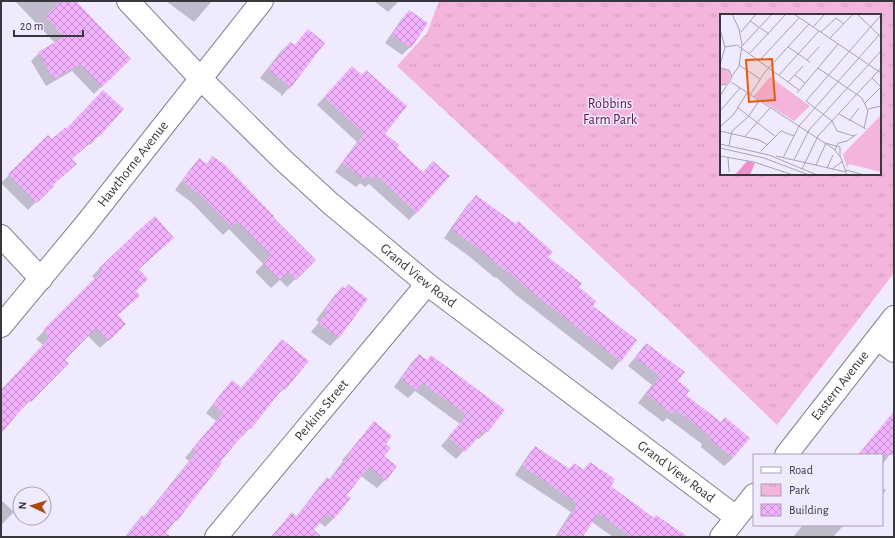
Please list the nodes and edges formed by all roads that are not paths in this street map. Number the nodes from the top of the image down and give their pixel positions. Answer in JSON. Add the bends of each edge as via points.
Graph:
{"nodes":[{"id":1,"x":128,"y":1,"type":"edge"},
{"id":2,"x":262,"y":1,"type":"edge"},
{"id":3,"x":200,"y":78,"type":"junction"},
{"id":4,"x":1,"y":236,"type":"edge"},
{"id":5,"x":41,"y":279,"type":"junction"},
{"id":6,"x":427,"y":284,"type":"junction"},
{"id":7,"x":894,"y":317,"type":"edge"},
{"id":8,"x":1,"y":326,"type":"edge"},
{"id":9,"x":886,"y":345,"type":"edge"},
{"id":10,"x":787,"y":454,"type":"edge"},
{"id":11,"x":753,"y":496,"type":"edge"},
{"id":12,"x":736,"y":517,"type":"junction"},
{"id":13,"x":216,"y":537,"type":"edge"},
{"id":14,"x":721,"y":537,"type":"edge"}],
"edges":[{"from":1,"to":3,"type":"street","name":"Grand View Road"},
{"from":2,"to":3,"type":"street","name":"Hawthorne Avenue"},
{"from":3,"to":5,"type":"street","name":"Hawthorne Avenue"},
{"from":3,"to":6,"type":"street","name":"Grand View Road","via":[[282,160]]},
{"from":4,"to":5,"type":"street"},
{"from":5,"to":8,"type":"street","name":"Hawthorne Avenue"},
{"from":6,"to":12,"type":"street","name":"Grand View Road"},
{"from":6,"to":13,"type":"street","name":"Perkins Street"},
{"from":7,"to":9,"type":"street","name":"Eastern Avenue"},
{"from":9,"to":10,"type":"street","name":"Eastern Avenue"},
{"from":11,"to":12,"type":"street"},
{"from":12,"to":14,"type":"street"}]}
